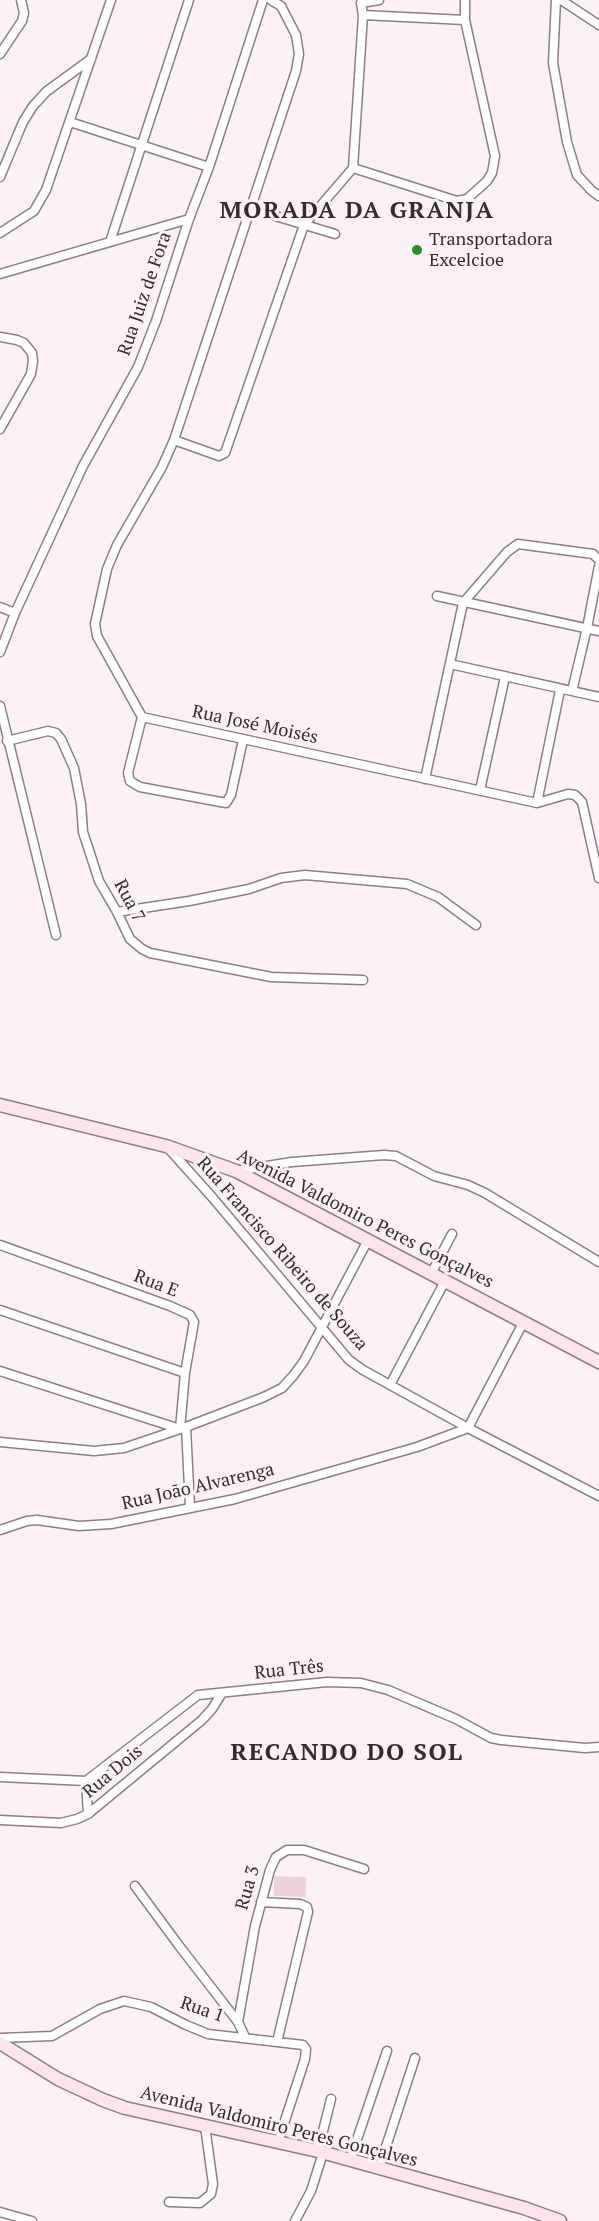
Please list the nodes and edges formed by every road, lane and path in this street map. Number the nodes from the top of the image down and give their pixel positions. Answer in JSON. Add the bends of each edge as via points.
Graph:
{"nodes":[{"id":1,"x":21,"y":0,"type":"edge"},
{"id":2,"x":111,"y":0,"type":"edge"},
{"id":3,"x":189,"y":0,"type":"edge"},
{"id":4,"x":263,"y":0,"type":"edge"},
{"id":5,"x":271,"y":0,"type":"edge"},
{"id":6,"x":379,"y":0,"type":"edge"},
{"id":7,"x":465,"y":0,"type":"edge"},
{"id":8,"x":556,"y":0,"type":"edge"},
{"id":9,"x":561,"y":0,"type":"edge"},
{"id":10,"x":358,"y":2,"type":"edge"},
{"id":11,"x":363,"y":15,"type":"junction"},
{"id":12,"x":465,"y":20,"type":"junction"},
{"id":13,"x":599,"y":25,"type":"edge"},
{"id":14,"x":0,"y":54,"type":"edge"},
{"id":15,"x":92,"y":58,"type":"junction"},
{"id":16,"x":70,"y":122,"type":"junction"},
{"id":17,"x":142,"y":145,"type":"junction"},
{"id":18,"x":209,"y":167,"type":"junction"},
{"id":19,"x":353,"y":168,"type":"junction"},
{"id":20,"x":0,"y":177,"type":"edge"},
{"id":21,"x":599,"y":196,"type":"edge"},
{"id":22,"x":249,"y":208,"type":"junction"},
{"id":23,"x":189,"y":219,"type":"junction"},
{"id":24,"x":304,"y":225,"type":"junction"},
{"id":25,"x":0,"y":233,"type":"edge"},
{"id":26,"x":335,"y":234,"type":"dead end"},
{"id":27,"x":110,"y":242,"type":"junction"},
{"id":28,"x":0,"y":274,"type":"edge"},
{"id":29,"x":0,"y":338,"type":"edge"},
{"id":30,"x":0,"y":429,"type":"edge"},
{"id":31,"x":174,"y":440,"type":"junction"},
{"id":32,"x":599,"y":560,"type":"edge"},
{"id":33,"x":599,"y":566,"type":"edge"},
{"id":34,"x":437,"y":596,"type":"dead end"},
{"id":35,"x":463,"y":603,"type":"junction"},
{"id":36,"x":0,"y":607,"type":"edge"},
{"id":37,"x":15,"y":613,"type":"junction"},
{"id":38,"x":587,"y":628,"type":"junction"},
{"id":39,"x":599,"y":631,"type":"edge"},
{"id":40,"x":0,"y":652,"type":"edge"},
{"id":41,"x":450,"y":664,"type":"junction"},
{"id":42,"x":505,"y":676,"type":"junction"},
{"id":43,"x":560,"y":690,"type":"junction"},
{"id":44,"x":572,"y":691,"type":"junction"},
{"id":45,"x":599,"y":698,"type":"edge"},
{"id":46,"x":0,"y":706,"type":"edge"},
{"id":47,"x":142,"y":717,"type":"junction"},
{"id":48,"x":243,"y":740,"type":"junction"},
{"id":49,"x":8,"y":741,"type":"junction"},
{"id":50,"x":425,"y":778,"type":"junction"},
{"id":51,"x":480,"y":790,"type":"junction"},
{"id":52,"x":537,"y":803,"type":"junction"},
{"id":53,"x":599,"y":878,"type":"edge"},
{"id":54,"x":117,"y":912,"type":"junction"},
{"id":55,"x":476,"y":926,"type":"dead end"},
{"id":56,"x":56,"y":935,"type":"dead end"},
{"id":57,"x":363,"y":980,"type":"dead end"},
{"id":58,"x":0,"y":1105,"type":"edge"},
{"id":59,"x":166,"y":1146,"type":"junction"},
{"id":60,"x":194,"y":1156,"type":"junction"},
{"id":61,"x":187,"y":1170,"type":"junction"},
{"id":62,"x":237,"y":1171,"type":"junction"},
{"id":63,"x":452,"y":1234,"type":"dead end"},
{"id":64,"x":368,"y":1240,"type":"junction"},
{"id":65,"x":0,"y":1245,"type":"edge"},
{"id":66,"x":599,"y":1262,"type":"edge"},
{"id":67,"x":431,"y":1274,"type":"junction"},
{"id":68,"x":445,"y":1281,"type":"junction"},
{"id":69,"x":0,"y":1310,"type":"edge"},
{"id":70,"x":524,"y":1321,"type":"junction"},
{"id":71,"x":322,"y":1329,"type":"junction"},
{"id":72,"x":599,"y":1362,"type":"edge"},
{"id":73,"x":0,"y":1371,"type":"edge"},
{"id":74,"x":185,"y":1372,"type":"junction"},
{"id":75,"x":390,"y":1385,"type":"junction"},
{"id":76,"x":183,"y":1428,"type":"junction"},
{"id":77,"x":468,"y":1428,"type":"junction"},
{"id":78,"x":0,"y":1442,"type":"edge"},
{"id":79,"x":599,"y":1496,"type":"edge"},
{"id":80,"x":190,"y":1507,"type":"junction"},
{"id":81,"x":0,"y":1530,"type":"edge"},
{"id":82,"x":222,"y":1693,"type":"junction"},
{"id":83,"x":599,"y":1747,"type":"edge"},
{"id":84,"x":0,"y":1777,"type":"edge"},
{"id":85,"x":86,"y":1781,"type":"junction"},
{"id":86,"x":88,"y":1814,"type":"junction"},
{"id":87,"x":0,"y":1820,"type":"edge"},
{"id":88,"x":364,"y":1869,"type":"dead end"},
{"id":89,"x":135,"y":1886,"type":"dead end"},
{"id":90,"x":261,"y":1902,"type":"junction"},
{"id":91,"x":238,"y":2022,"type":"junction"},
{"id":92,"x":245,"y":2037,"type":"junction"},
{"id":93,"x":0,"y":2038,"type":"edge"},
{"id":94,"x":277,"y":2042,"type":"junction"},
{"id":95,"x":0,"y":2043,"type":"edge"},
{"id":96,"x":387,"y":2051,"type":"dead end"},
{"id":97,"x":415,"y":2058,"type":"dead end"},
{"id":98,"x":331,"y":2099,"type":"dead end"},
{"id":99,"x":205,"y":2126,"type":"junction"},
{"id":100,"x":279,"y":2142,"type":"junction"},
{"id":101,"x":320,"y":2152,"type":"junction"},
{"id":102,"x":350,"y":2160,"type":"junction"},
{"id":103,"x":379,"y":2168,"type":"junction"},
{"id":104,"x":169,"y":2202,"type":"dead end"},
{"id":105,"x":0,"y":2212,"type":"edge"},
{"id":106,"x":32,"y":2221,"type":"edge"},
{"id":107,"x":295,"y":2221,"type":"edge"},
{"id":108,"x":560,"y":2221,"type":"edge"}],
"edges":[{"from":1,"to":14,"type":"street","via":[[22,21]]},
{"from":2,"to":15,"type":"street"},
{"from":3,"to":17,"type":"street"},
{"from":4,"to":18,"type":"street","name":"Rua Juiz de Fora"},
{"from":5,"to":22,"type":"street","via":[[279,3],[290,20],[299,54]]},
{"from":6,"to":10,"type":"street"},
{"from":7,"to":12,"type":"street"},
{"from":8,"to":21,"type":"street","via":[[553,63],[567,142],[577,175]]},
{"from":9,"to":13,"type":"street"},
{"from":10,"to":11,"type":"street"},
{"from":11,"to":12,"type":"street"},
{"from":11,"to":19,"type":"street"},
{"from":12,"to":19,"type":"street","via":[[495,156],[487,181],[467,199],[457,201]]},
{"from":15,"to":16,"type":"street"},
{"from":15,"to":20,"type":"street","via":[[33,106]]},
{"from":16,"to":17,"type":"street"},
{"from":16,"to":25,"type":"street","via":[[40,202],[34,211]]},
{"from":17,"to":18,"type":"street"},
{"from":17,"to":27,"type":"street"},
{"from":18,"to":23,"type":"street","name":"Rua Juiz de Fora"},
{"from":19,"to":24,"type":"street"},
{"from":22,"to":24,"type":"street"},
{"from":22,"to":31,"type":"street"},
{"from":23,"to":27,"type":"street"},
{"from":23,"to":37,"type":"street","name":"Rua Juiz de Fora","via":[[138,367],[83,466]]},
{"from":24,"to":26,"type":"street"},
{"from":24,"to":31,"type":"street","via":[[225,453],[219,456]]},
{"from":27,"to":28,"type":"street"},
{"from":29,"to":30,"type":"street","via":[[24,343],[33,361],[32,374]]},
{"from":31,"to":47,"type":"street","via":[[117,545],[107,569],[95,624],[99,642]]},
{"from":32,"to":35,"type":"street","via":[[593,554],[518,544]]},
{"from":33,"to":38,"type":"street"},
{"from":34,"to":35,"type":"street"},
{"from":35,"to":38,"type":"street"},
{"from":35,"to":41,"type":"street"},
{"from":36,"to":37,"type":"street"},
{"from":37,"to":40,"type":"street","name":"Rua Juiz de Fora"},
{"from":38,"to":39,"type":"street"},
{"from":38,"to":44,"type":"street"},
{"from":41,"to":42,"type":"street"},
{"from":41,"to":50,"type":"street"},
{"from":42,"to":43,"type":"street"},
{"from":42,"to":51,"type":"street"},
{"from":43,"to":44,"type":"street"},
{"from":43,"to":52,"type":"street"},
{"from":44,"to":45,"type":"street"},
{"from":46,"to":49,"type":"street"},
{"from":47,"to":48,"type":"street","name":"Rua José Moisés"},
{"from":47,"to":48,"type":"street","via":[[128,773],[130,781],[140,787],[224,804],[231,795]]},
{"from":48,"to":50,"type":"street","name":"Rua José Moisés"},
{"from":49,"to":54,"type":"street","name":"Rua 7","via":[[48,731],[61,739],[74,768],[91,859]]},
{"from":49,"to":56,"type":"street"},
{"from":50,"to":51,"type":"street","name":"Rua José Moisés"},
{"from":51,"to":52,"type":"street","name":"Rua José Moisés"},
{"from":52,"to":53,"type":"street","name":"Rua José Moisés","via":[[570,794],[582,802]]},
{"from":54,"to":55,"type":"street","via":[[189,902],[281,878],[305,876],[407,884],[438,897]]},
{"from":54,"to":57,"type":"street","name":"Rua 7","via":[[130,939],[150,953],[271,977]]},
{"from":58,"to":59,"type":"street","name":"Avenida Valdomiro Peres Gonçalves"},
{"from":59,"to":60,"type":"street","name":"Avenida Valdomiro Peres Gonçalves"},
{"from":59,"to":61,"type":"street","name":"Rua Francisco Ribeiro de Souza"},
{"from":60,"to":61,"type":"street"},
{"from":60,"to":62,"type":"street","name":"Avenida Valdomiro Peres Gonçalves"},
{"from":61,"to":71,"type":"street","name":"Rua Francisco Ribeiro de Souza"},
{"from":62,"to":64,"type":"street","name":"Avenida Valdomiro Peres Gonçalves"},
{"from":62,"to":66,"type":"street","via":[[292,1162],[396,1156],[434,1176],[485,1193]]},
{"from":63,"to":67,"type":"street"},
{"from":64,"to":67,"type":"street","name":"Avenida Valdomiro Peres Gonçalves"},
{"from":64,"to":71,"type":"street"},
{"from":65,"to":74,"type":"street","name":"Rua E","via":[[190,1315],[194,1328]]},
{"from":67,"to":68,"type":"street","name":"Avenida Valdomiro Peres Gonçalves"},
{"from":68,"to":70,"type":"street","name":"Avenida Valdomiro Peres Gonçalves"},
{"from":68,"to":75,"type":"street"},
{"from":69,"to":74,"type":"street"},
{"from":70,"to":72,"type":"street","name":"Avenida Valdomiro Peres Gonçalves"},
{"from":70,"to":77,"type":"street"},
{"from":71,"to":75,"type":"street","name":"Rua Francisco Ribeiro de Souza","via":[[350,1360]]},
{"from":71,"to":76,"type":"street","via":[[304,1361],[282,1388]]},
{"from":73,"to":76,"type":"street"},
{"from":74,"to":76,"type":"street","name":"Rua E"},
{"from":75,"to":77,"type":"street","name":"Rua Francisco Ribeiro de Souza"},
{"from":76,"to":78,"type":"street","via":[[124,1448],[94,1451]]},
{"from":76,"to":80,"type":"street","name":"Rua E"},
{"from":77,"to":79,"type":"street","name":"Rua Francisco Ribeiro de Souza"},
{"from":77,"to":80,"type":"street","name":"Rua João Alvarenga","via":[[268,1491]]},
{"from":80,"to":81,"type":"street","name":"Rua João Alvarenga","via":[[111,1524],[79,1526],[37,1520]]},
{"from":82,"to":83,"type":"street","name":"Rua Três","via":[[311,1682],[361,1683],[388,1690],[491,1738],[526,1744]]},
{"from":82,"to":85,"type":"street","name":"Rua Três","via":[[195,1696]]},
{"from":82,"to":86,"type":"street","name":"Rua Dois","via":[[202,1720]]},
{"from":84,"to":85,"type":"street"},
{"from":85,"to":86,"type":"street"},
{"from":86,"to":87,"type":"street","name":"Rua Dois","via":[[61,1822]]},
{"from":88,"to":90,"type":"street","name":"Rua 3","via":[[312,1852],[287,1850],[272,1865]]},
{"from":89,"to":91,"type":"street"},
{"from":90,"to":91,"type":"street","name":"Rua 3"},
{"from":90,"to":94,"type":"street","via":[[300,1904],[309,1912]]},
{"from":91,"to":92,"type":"street"},
{"from":92,"to":93,"type":"street","name":"Rua 1","via":[[208,2034],[151,2007],[124,2001],[100,2009],[52,2036]]},
{"from":92,"to":94,"type":"street","name":"Rua 1"},
{"from":94,"to":100,"type":"street","name":"Rua 1","via":[[303,2045],[307,2052]]},
{"from":95,"to":99,"type":"street","name":"Avenida Valdomiro Peres Gonçalves","via":[[58,2079],[103,2100]]},
{"from":96,"to":102,"type":"street"},
{"from":97,"to":103,"type":"street"},
{"from":98,"to":101,"type":"street"},
{"from":99,"to":100,"type":"street","name":"Avenida Valdomiro Peres Gonçalves"},
{"from":99,"to":104,"type":"street","via":[[211,2193],[200,2203]]},
{"from":100,"to":101,"type":"street","name":"Avenida Valdomiro Peres Gonçalves"},
{"from":101,"to":102,"type":"street","name":"Avenida Valdomiro Peres Gonçalves"},
{"from":101,"to":107,"type":"street","via":[[311,2191]]},
{"from":102,"to":103,"type":"street","name":"Avenida Valdomiro Peres Gonçalves"},
{"from":103,"to":108,"type":"street","name":"Avenida Valdomiro Peres Gonçalves"},
{"from":105,"to":106,"type":"street"}]}
